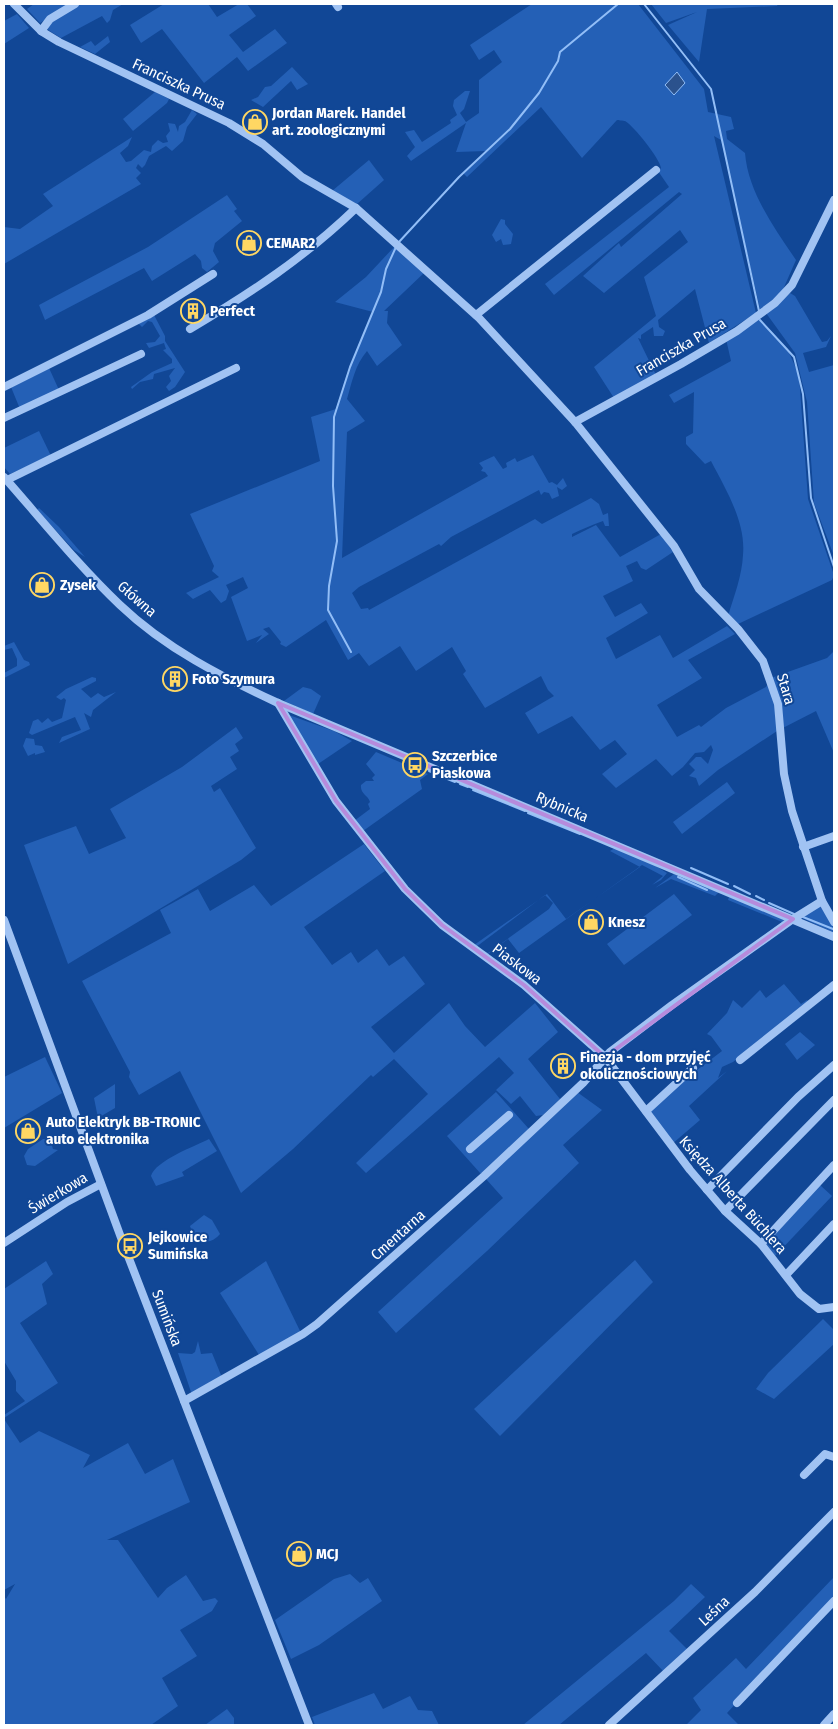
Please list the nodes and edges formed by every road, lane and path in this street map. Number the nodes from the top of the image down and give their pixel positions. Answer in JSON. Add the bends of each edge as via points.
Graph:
{"nodes":[{"id":1,"x":14,"y":4,"type":"edge"},
{"id":2,"x":75,"y":4,"type":"edge"},
{"id":3,"x":40,"y":31,"type":"junction"},
{"id":4,"x":656,"y":170,"type":"dead end"},
{"id":5,"x":834,"y":200,"type":"edge"},
{"id":6,"x":356,"y":208,"type":"junction"},
{"id":7,"x":213,"y":274,"type":"dead end"},
{"id":8,"x":476,"y":315,"type":"junction"},
{"id":9,"x":190,"y":329,"type":"dead end"},
{"id":10,"x":141,"y":354,"type":"dead end"},
{"id":11,"x":236,"y":368,"type":"dead end"},
{"id":12,"x":4,"y":387,"type":"edge"},
{"id":13,"x":4,"y":418,"type":"edge"},
{"id":14,"x":575,"y":422,"type":"junction"},
{"id":15,"x":5,"y":479,"type":"edge"},
{"id":16,"x":638,"y":499,"type":"joint"},
{"id":17,"x":278,"y":703,"type":"junction"},
{"id":18,"x":834,"y":836,"type":"edge"},
{"id":19,"x":803,"y":847,"type":"junction"},
{"id":20,"x":822,"y":901,"type":"junction"},
{"id":21,"x":793,"y":919,"type":"junction"},
{"id":22,"x":4,"y":920,"type":"edge"},
{"id":23,"x":834,"y":922,"type":"edge"},
{"id":24,"x":834,"y":937,"type":"edge"},
{"id":25,"x":834,"y":985,"type":"edge"},
{"id":26,"x":605,"y":1057,"type":"junction"},
{"id":27,"x":740,"y":1060,"type":"dead end"},
{"id":28,"x":834,"y":1065,"type":"edge"},
{"id":29,"x":693,"y":1068,"type":"dead end"},
{"id":30,"x":834,"y":1100,"type":"edge"},
{"id":31,"x":646,"y":1111,"type":"junction"},
{"id":32,"x":510,"y":1115,"type":"dead end"},
{"id":33,"x":470,"y":1149,"type":"dead end"},
{"id":34,"x":834,"y":1165,"type":"edge"},
{"id":35,"x":101,"y":1184,"type":"junction"},
{"id":36,"x":707,"y":1190,"type":"junction"},
{"id":37,"x":725,"y":1211,"type":"junction"},
{"id":38,"x":834,"y":1224,"type":"edge"},
{"id":39,"x":4,"y":1243,"type":"edge"},
{"id":40,"x":761,"y":1244,"type":"junction"},
{"id":41,"x":786,"y":1275,"type":"junction"},
{"id":42,"x":834,"y":1307,"type":"edge"},
{"id":43,"x":184,"y":1400,"type":"junction"},
{"id":44,"x":834,"y":1457,"type":"edge"},
{"id":45,"x":804,"y":1475,"type":"dead end"},
{"id":46,"x":834,"y":1512,"type":"edge"},
{"id":47,"x":834,"y":1600,"type":"edge"},
{"id":48,"x":736,"y":1702,"type":"dead end"},
{"id":49,"x":834,"y":1714,"type":"edge"},
{"id":50,"x":309,"y":1725,"type":"edge"},
{"id":51,"x":609,"y":1725,"type":"edge"},
{"id":52,"x":824,"y":1725,"type":"edge"}],
"edges":[{"from":1,"to":3,"type":"street","name":"Franciszka Prusa"},
{"from":2,"to":3,"type":"street","via":[[50,20]]},
{"from":3,"to":6,"type":"street","name":"Franciszka Prusa","via":[[229,123],[263,144],[302,177]]},
{"from":4,"to":8,"type":"street"},
{"from":5,"to":14,"type":"street","name":"Franciszka Prusa","via":[[792,285],[775,304],[737,331]]},
{"from":6,"to":8,"type":"street","name":"Franciszka Prusa"},
{"from":6,"to":9,"type":"street","via":[[271,279]]},
{"from":7,"to":12,"type":"street","via":[[148,315]]},
{"from":8,"to":14,"type":"street","name":"Franciszka Prusa"},
{"from":10,"to":13,"type":"street"},
{"from":11,"to":15,"type":"street","name":"Główna"},
{"from":14,"to":16,"type":"street","name":"Franciszka Prusa"},
{"from":15,"to":17,"type":"street","name":"Główna","via":[[129,613],[169,644],[225,678]]},
{"from":16,"to":19,"type":"street","name":"Stara","via":[[674,546],[699,589],[738,629],[763,661],[778,704],[784,774]]},
{"from":17,"to":21,"type":"street","name":"Rybnicka"},
{"from":17,"to":26,"type":"street","name":"Piaskowa","via":[[331,793],[405,889],[442,925],[524,985]]},
{"from":18,"to":19,"type":"street"},
{"from":19,"to":20,"type":"street","name":"Stara"},
{"from":20,"to":21,"type":"street"},
{"from":20,"to":23,"type":"street","name":"Stara"},
{"from":21,"to":24,"type":"street","name":"Rybnicka"},
{"from":21,"to":26,"type":"street"},
{"from":22,"to":35,"type":"street","name":"Sumińska"},
{"from":25,"to":27,"type":"street"},
{"from":26,"to":31,"type":"street","name":"Księdza Alberta Büchlera"},
{"from":26,"to":43,"type":"street","name":"Cmentarna","via":[[583,1083],[484,1176],[339,1306],[303,1334]]},
{"from":28,"to":36,"type":"street"},
{"from":29,"to":31,"type":"street"},
{"from":30,"to":37,"type":"street"},
{"from":31,"to":36,"type":"street","name":"Księdza Alberta Büchlera"},
{"from":32,"to":33,"type":"street"},
{"from":34,"to":40,"type":"street"},
{"from":35,"to":39,"type":"street","name":"Świerkowa"},
{"from":35,"to":43,"type":"street","name":"Sumińska"},
{"from":36,"to":37,"type":"street","name":"Księdza Alberta Büchlera"},
{"from":37,"to":40,"type":"street","name":"Księdza Alberta Büchlera"},
{"from":38,"to":41,"type":"street"},
{"from":40,"to":41,"type":"street","name":"Księdza Alberta Büchlera"},
{"from":41,"to":42,"type":"street","name":"Księdza Alberta Büchlera","via":[[813,1305],[825,1310]]},
{"from":43,"to":50,"type":"street","name":"Sumińska"},
{"from":44,"to":45,"type":"street","via":[[825,1454]]},
{"from":46,"to":51,"type":"street","name":"Leśna","via":[[749,1597]]},
{"from":47,"to":48,"type":"street"},
{"from":49,"to":52,"type":"street"}]}
